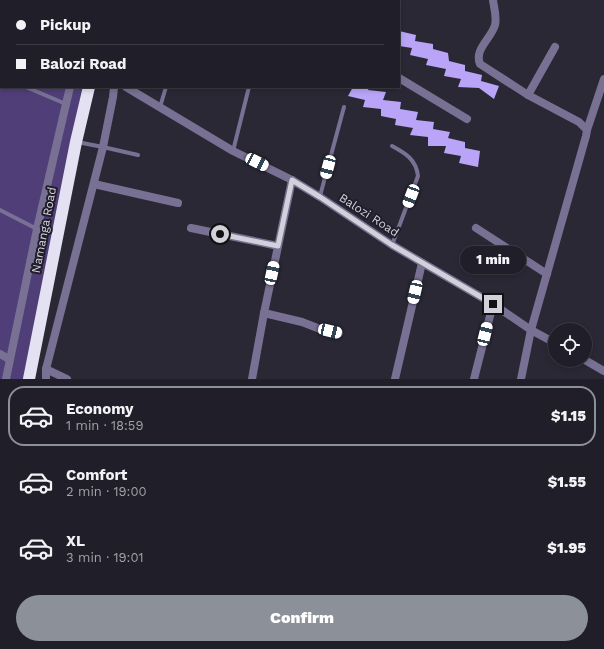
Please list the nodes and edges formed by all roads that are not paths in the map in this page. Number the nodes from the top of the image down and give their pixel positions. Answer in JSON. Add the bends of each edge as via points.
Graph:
{"nodes":[{"id":1,"x":493,"y":0,"type":"edge"},
{"id":2,"x":555,"y":47,"type":"dead end"},
{"id":3,"x":400,"y":79,"type":"edge"},
{"id":4,"x":604,"y":79,"type":"edge"},
{"id":5,"x":28,"y":88,"type":"edge"},
{"id":6,"x":70,"y":88,"type":"edge"},
{"id":7,"x":89,"y":88,"type":"edge"},
{"id":8,"x":114,"y":88,"type":"edge"},
{"id":9,"x":128,"y":88,"type":"edge"},
{"id":10,"x":166,"y":88,"type":"edge"},
{"id":11,"x":249,"y":88,"type":"edge"},
{"id":12,"x":528,"y":95,"type":"junction"},
{"id":13,"x":66,"y":104,"type":"junction"},
{"id":14,"x":160,"y":107,"type":"junction"},
{"id":15,"x":344,"y":107,"type":"dead end"},
{"id":16,"x":467,"y":119,"type":"dead end"},
{"id":17,"x":587,"y":130,"type":"junction"},
{"id":18,"x":76,"y":142,"type":"junction"},
{"id":19,"x":392,"y":146,"type":"dead end"},
{"id":20,"x":103,"y":147,"type":"junction"},
{"id":21,"x":233,"y":151,"type":"junction"},
{"id":22,"x":138,"y":155,"type":"dead end"},
{"id":23,"x":292,"y":180,"type":"junction"},
{"id":24,"x":94,"y":184,"type":"junction"},
{"id":25,"x":320,"y":197,"type":"junction"},
{"id":26,"x":178,"y":203,"type":"dead end"},
{"id":27,"x":0,"y":210,"type":"edge"},
{"id":28,"x":191,"y":228,"type":"dead end"},
{"id":29,"x":476,"y":228,"type":"dead end"},
{"id":30,"x":37,"y":230,"type":"junction"},
{"id":31,"x":392,"y":245,"type":"junction"},
{"id":32,"x":278,"y":246,"type":"junction"},
{"id":33,"x":422,"y":263,"type":"junction"},
{"id":34,"x":547,"y":274,"type":"junction"},
{"id":35,"x":493,"y":304,"type":"junction"},
{"id":36,"x":264,"y":313,"type":"junction"},
{"id":37,"x":531,"y":330,"type":"junction"},
{"id":38,"x":339,"y":333,"type":"dead end"},
{"id":39,"x":548,"y":339,"type":"edge"},
{"id":40,"x":0,"y":354,"type":"edge"},
{"id":41,"x":9,"y":359,"type":"junction"},
{"id":42,"x":592,"y":364,"type":"edge"},
{"id":43,"x":46,"y":369,"type":"junction"},
{"id":44,"x":604,"y":371,"type":"edge"},
{"id":45,"x":254,"y":378,"type":"edge"},
{"id":46,"x":6,"y":379,"type":"edge"},
{"id":47,"x":29,"y":379,"type":"edge"},
{"id":48,"x":46,"y":379,"type":"edge"},
{"id":49,"x":67,"y":379,"type":"edge"},
{"id":50,"x":395,"y":379,"type":"edge"},
{"id":51,"x":474,"y":379,"type":"edge"},
{"id":52,"x":521,"y":379,"type":"edge"}],
"edges":[{"from":1,"to":12,"type":"street","via":[[496,23],[478,59],[480,64]]},
{"from":2,"to":12,"type":"street"},
{"from":3,"to":16,"type":"street"},
{"from":4,"to":17,"type":"street"},
{"from":5,"to":13,"type":"lane"},
{"from":6,"to":13,"type":"street"},
{"from":7,"to":18,"type":"highway","name":"Namanga Road"},
{"from":8,"to":20,"type":"street"},
{"from":9,"to":14,"type":"street","name":"Balozi Road"},
{"from":10,"to":14,"type":"lane"},
{"from":11,"to":21,"type":"lane"},
{"from":12,"to":17,"type":"street","via":[[579,122]]},
{"from":13,"to":30,"type":"street"},
{"from":14,"to":21,"type":"street","name":"Balozi Road"},
{"from":15,"to":25,"type":"lane"},
{"from":17,"to":34,"type":"street"},
{"from":18,"to":20,"type":"lane"},
{"from":18,"to":47,"type":"highway","name":"Namanga Road"},
{"from":19,"to":31,"type":"lane","via":[[408,155],[418,167],[418,176]]},
{"from":20,"to":22,"type":"lane"},
{"from":20,"to":24,"type":"street"},
{"from":21,"to":23,"type":"street","name":"Balozi Road"},
{"from":23,"to":25,"type":"street","name":"Balozi Road"},
{"from":23,"to":32,"type":"street"},
{"from":24,"to":26,"type":"street"},
{"from":24,"to":43,"type":"street"},
{"from":25,"to":31,"type":"street","name":"Balozi Road"},
{"from":27,"to":30,"type":"lane"},
{"from":28,"to":32,"type":"street"},
{"from":29,"to":34,"type":"street"},
{"from":30,"to":41,"type":"street"},
{"from":31,"to":33,"type":"street","name":"Balozi Road"},
{"from":32,"to":36,"type":"street"},
{"from":33,"to":35,"type":"street","name":"Balozi Road"},
{"from":33,"to":50,"type":"street"},
{"from":34,"to":37,"type":"street"},
{"from":35,"to":37,"type":"street","name":"Balozi Road"},
{"from":35,"to":51,"type":"street"},
{"from":36,"to":38,"type":"street"},
{"from":36,"to":45,"type":"street"},
{"from":37,"to":39,"type":"street","name":"Balozi Road"},
{"from":37,"to":52,"type":"street"},
{"from":40,"to":41,"type":"street"},
{"from":41,"to":46,"type":"street"},
{"from":42,"to":44,"type":"street"},
{"from":43,"to":48,"type":"street"},
{"from":43,"to":49,"type":"street"}]}
